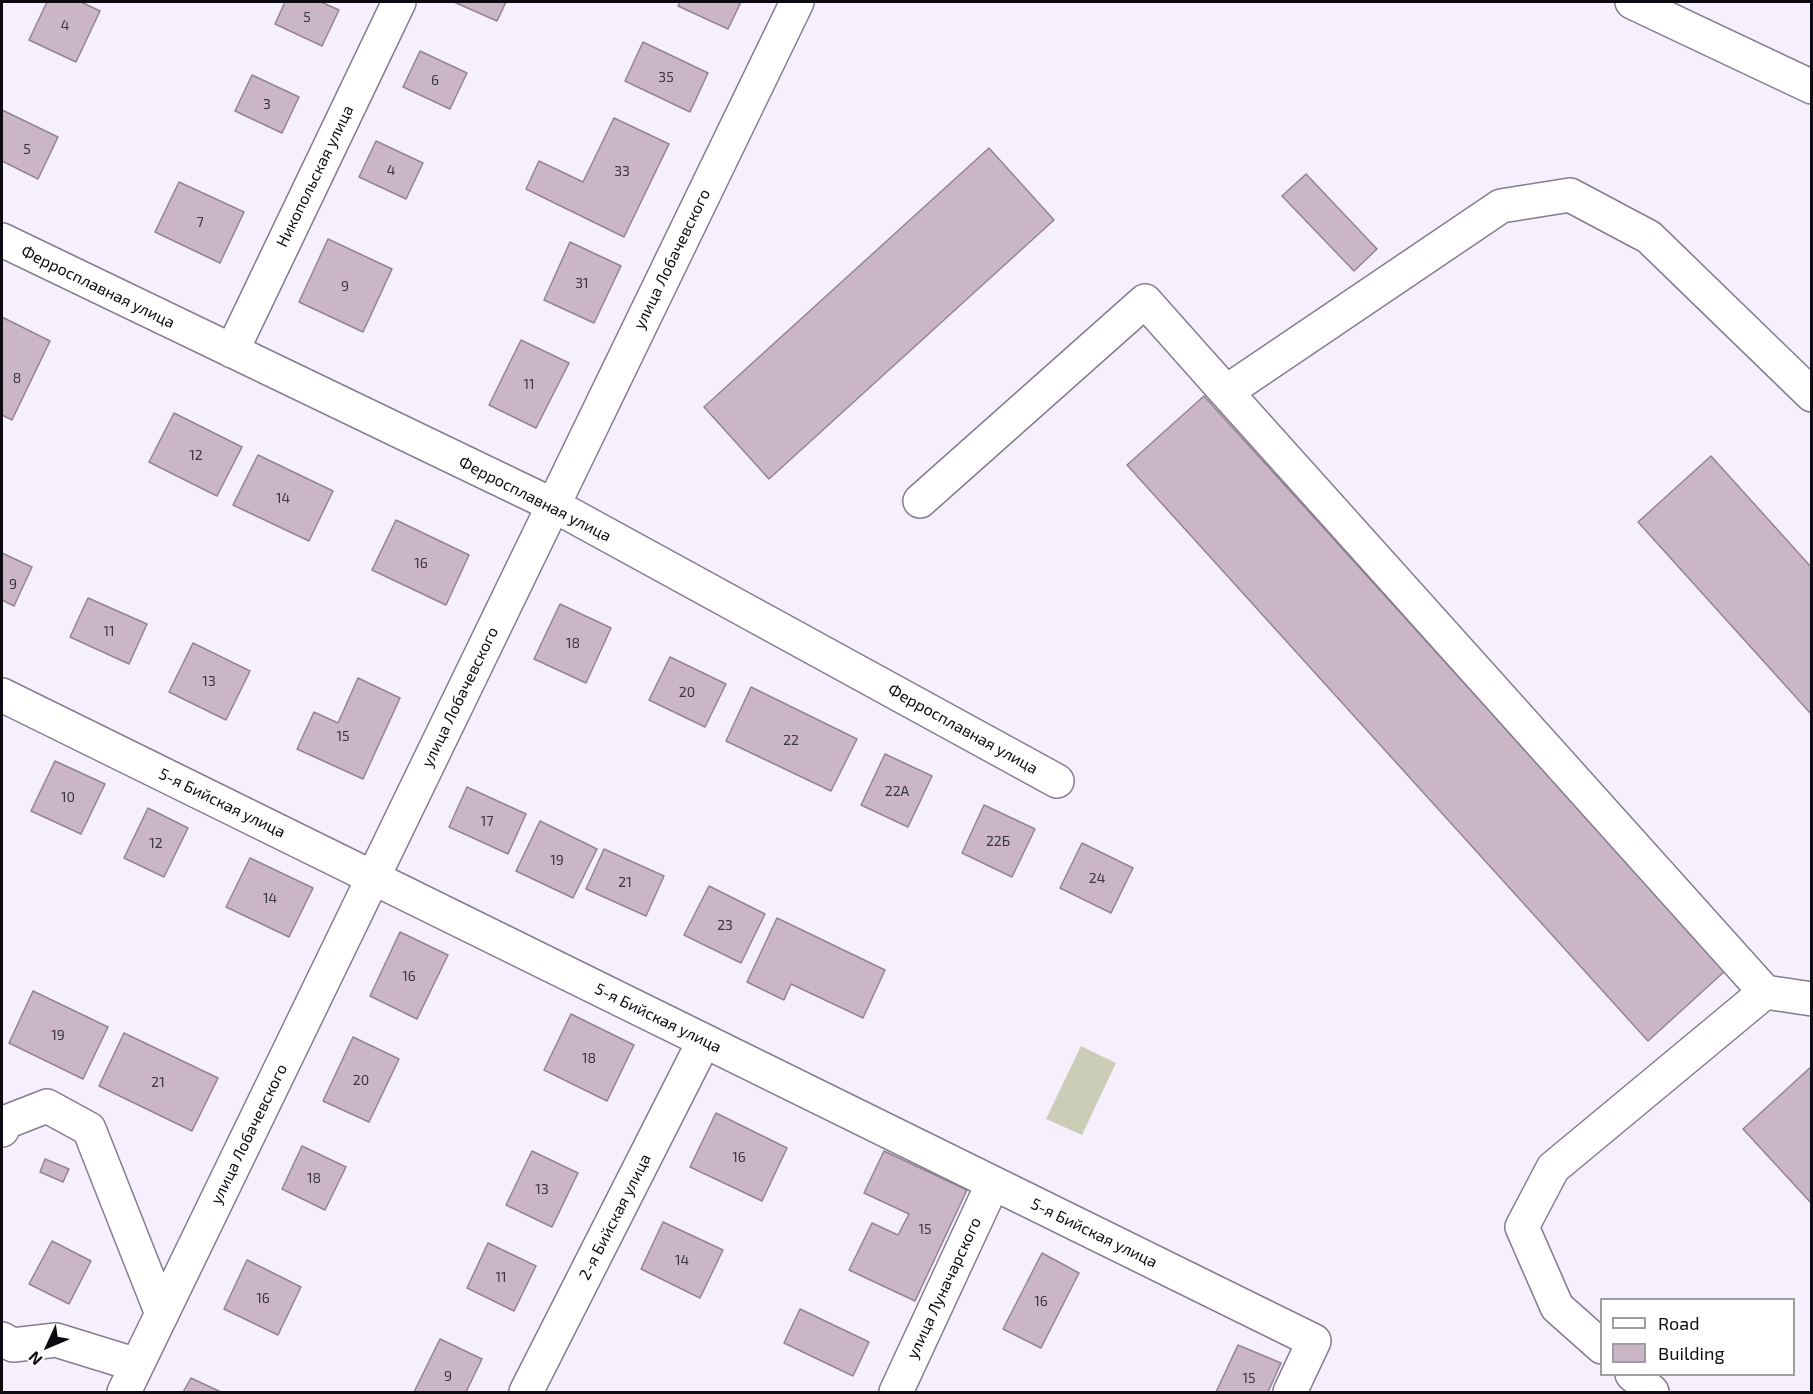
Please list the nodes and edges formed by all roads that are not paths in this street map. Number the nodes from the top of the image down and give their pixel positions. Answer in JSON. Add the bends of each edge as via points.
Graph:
{"nodes":[{"id":1,"x":399,"y":2,"type":"edge"},
{"id":2,"x":797,"y":2,"type":"edge"},
{"id":3,"x":1632,"y":2,"type":"edge"},
{"id":4,"x":1812,"y":87,"type":"edge"},
{"id":5,"x":2,"y":240,"type":"edge"},
{"id":6,"x":232,"y":351,"type":"junction"},
{"id":7,"x":1799,"y":364,"type":"edge"},
{"id":8,"x":1226,"y":392,"type":"junction"},
{"id":9,"x":1812,"y":395,"type":"edge"},
{"id":10,"x":920,"y":501,"type":"dead end"},
{"id":11,"x":553,"y":505,"type":"junction"},
{"id":12,"x":2,"y":695,"type":"edge"},
{"id":13,"x":1057,"y":781,"type":"dead end"},
{"id":14,"x":373,"y":878,"type":"junction"},
{"id":15,"x":1765,"y":992,"type":"junction"},
{"id":16,"x":1812,"y":999,"type":"edge"},
{"id":17,"x":704,"y":1041,"type":"junction"},
{"id":18,"x":2,"y":1130,"type":"edge"},
{"id":19,"x":993,"y":1183,"type":"junction"},
{"id":20,"x":162,"y":1314,"type":"junction"},
{"id":21,"x":2,"y":1339,"type":"edge"},
{"id":22,"x":1600,"y":1345,"type":"edge"},
{"id":23,"x":1634,"y":1376,"type":"edge"},
{"id":24,"x":131,"y":1379,"type":"edge"},
{"id":25,"x":526,"y":1392,"type":"edge"},
{"id":26,"x":896,"y":1392,"type":"edge"},
{"id":27,"x":1290,"y":1392,"type":"edge"},
{"id":28,"x":1652,"y":1392,"type":"edge"}],
"edges":[{"from":1,"to":6,"type":"street","name":"Никопольская улица"},
{"from":2,"to":11,"type":"street","name":"улица Лобачевского"},
{"from":3,"to":4,"type":"street"},
{"from":5,"to":6,"type":"street","name":"Ферросплавная улица"},
{"from":6,"to":11,"type":"street","name":"Ферросплавная улица"},
{"from":7,"to":8,"type":"street","via":[[1649,237],[1570,195],[1501,206]]},
{"from":7,"to":9,"type":"street"},
{"from":8,"to":10,"type":"street","via":[[1145,301]]},
{"from":8,"to":15,"type":"street"},
{"from":11,"to":13,"type":"street","name":"Ферросплавная улица"},
{"from":11,"to":14,"type":"street","name":"улица Лобачевского"},
{"from":12,"to":14,"type":"street","name":"5-я Бийская улица"},
{"from":14,"to":17,"type":"street","name":"5-я Бийская улица"},
{"from":14,"to":20,"type":"street","name":"улица Лобачевского"},
{"from":15,"to":16,"type":"street"},
{"from":15,"to":22,"type":"street","via":[[1553,1168],[1522,1227],[1557,1307]]},
{"from":17,"to":19,"type":"street","name":"5-я Бийская улица"},
{"from":17,"to":25,"type":"street","name":"2-я Бийская улица"},
{"from":18,"to":20,"type":"street","via":[[6,1122],[47,1106],[89,1130]]},
{"from":19,"to":26,"type":"street","name":"улица Луначарского"},
{"from":19,"to":27,"type":"street","name":"5-я Бийская улица","via":[[1314,1341]]},
{"from":20,"to":24,"type":"street","name":"улица Лобачевского"},
{"from":21,"to":24,"type":"street","via":[[12,1345],[56,1340]]},
{"from":23,"to":28,"type":"street"}]}
